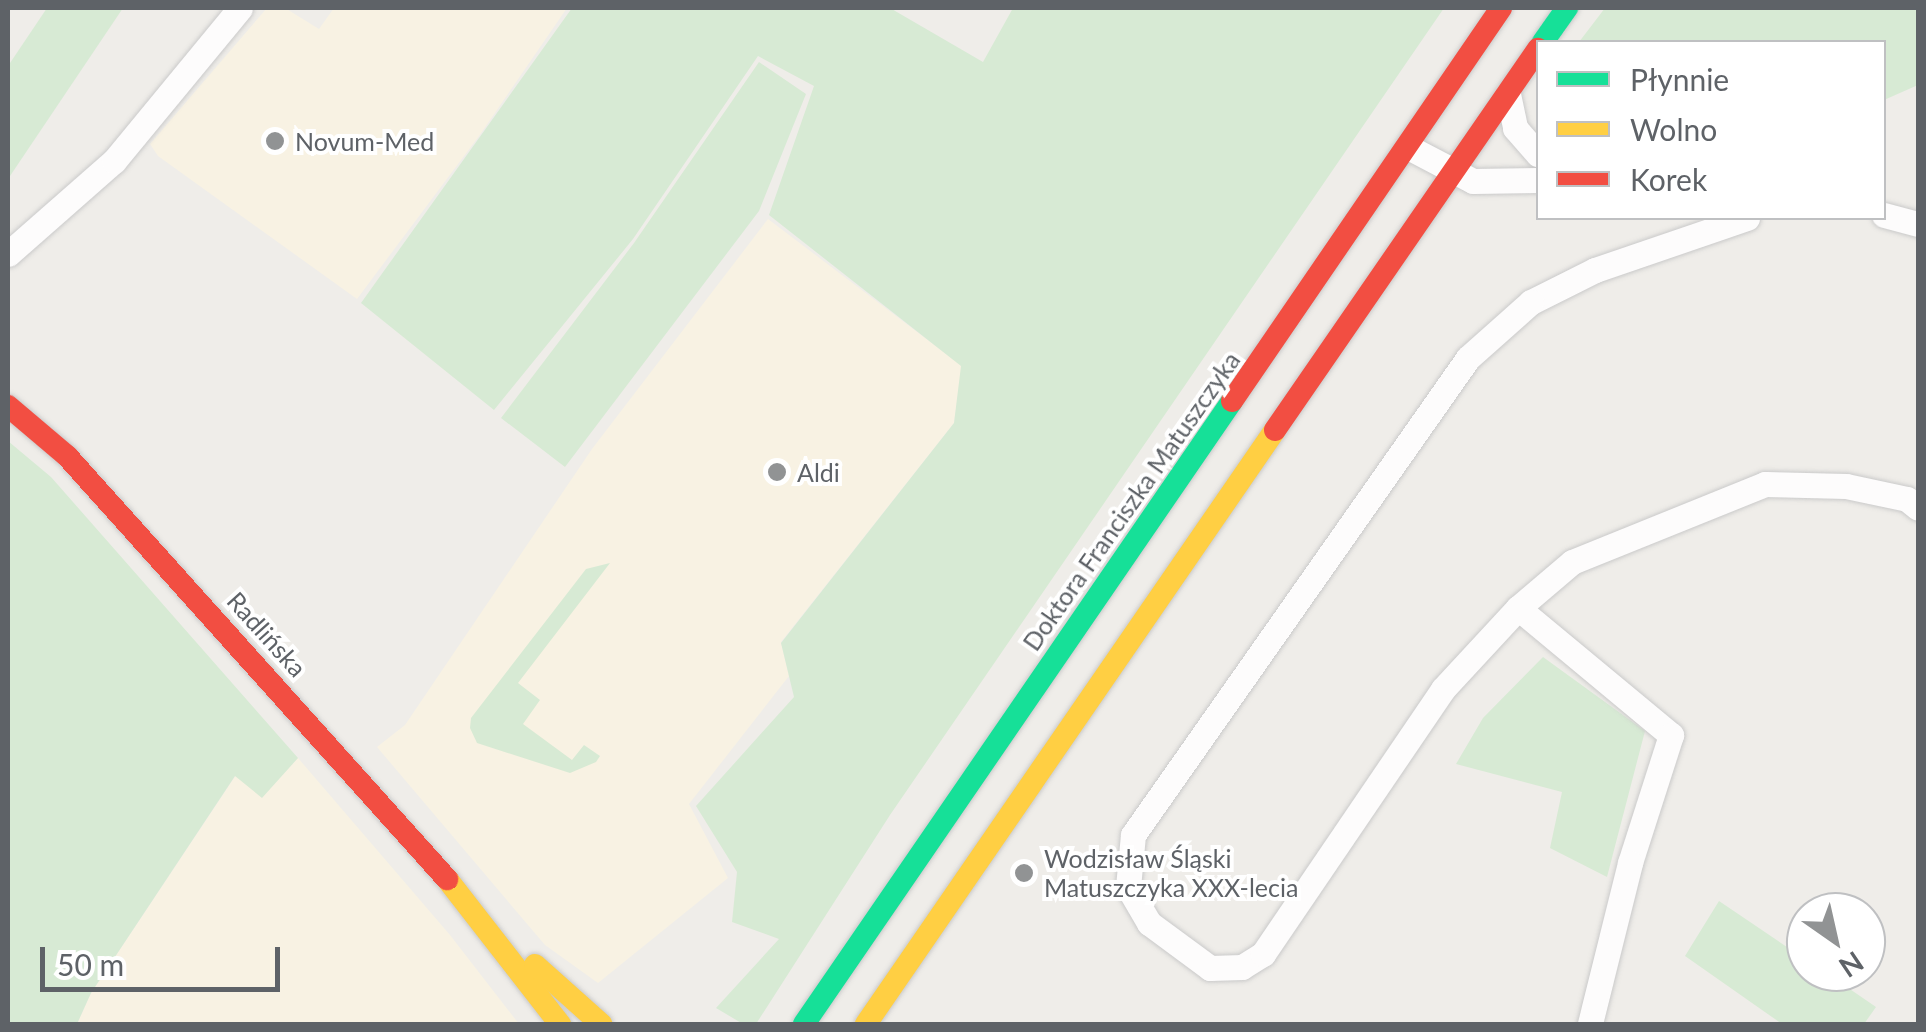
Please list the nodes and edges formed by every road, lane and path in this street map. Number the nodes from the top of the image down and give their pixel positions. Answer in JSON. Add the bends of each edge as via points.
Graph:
{"nodes":[{"id":1,"x":240,"y":8,"type":"edge"},
{"id":2,"x":1501,"y":8,"type":"edge"},
{"id":3,"x":1567,"y":8,"type":"edge"},
{"id":4,"x":1544,"y":40,"type":"edge"},
{"id":5,"x":1536,"y":53,"type":"edge"},
{"id":6,"x":1508,"y":94,"type":"junction"},
{"id":7,"x":1408,"y":147,"type":"junction"},
{"id":8,"x":1536,"y":152,"type":"edge"},
{"id":9,"x":1452,"y":172,"type":"junction"},
{"id":10,"x":1536,"y":180,"type":"edge"},
{"id":11,"x":1886,"y":216,"type":"edge"},
{"id":12,"x":1741,"y":220,"type":"edge"},
{"id":13,"x":1918,"y":224,"type":"edge"},
{"id":14,"x":8,"y":254,"type":"edge"},
{"id":15,"x":8,"y":406,"type":"edge"},
{"id":16,"x":1918,"y":508,"type":"edge"},
{"id":17,"x":1518,"y":608,"type":"junction"},
{"id":18,"x":475,"y":910,"type":"junction"},
{"id":19,"x":560,"y":1024,"type":"edge"},
{"id":20,"x":600,"y":1024,"type":"edge"},
{"id":21,"x":804,"y":1024,"type":"edge"},
{"id":22,"x":866,"y":1024,"type":"edge"},
{"id":23,"x":1590,"y":1024,"type":"edge"}],
"edges":[{"from":1,"to":14,"type":"street","via":[[114,161]]},
{"from":2,"to":7,"type":"main road","name":"Doktora Franciszka Matuszczyka"},
{"from":3,"to":4,"type":"main road"},
{"from":5,"to":6,"type":"main road"},
{"from":6,"to":8,"type":"street","via":[[1515,128]]},
{"from":6,"to":9,"type":"main road"},
{"from":7,"to":9,"type":"street"},
{"from":7,"to":21,"type":"main road","name":"Doktora Franciszka Matuszczyka"},
{"from":9,"to":10,"type":"street","via":[[1500,184]]},
{"from":9,"to":22,"type":"main road"},
{"from":11,"to":13,"type":"street"},
{"from":12,"to":17,"type":"street","via":[[1595,270],[1531,302],[1468,358],[1133,835],[1128,887],[1149,923],[1210,968],[1242,967],[1262,954],[1443,689]]},
{"from":15,"to":18,"type":"main road","name":"Radlińska","via":[[106,498]]},
{"from":16,"to":17,"type":"street","via":[[1907,499],[1846,486],[1765,484],[1572,562]]},
{"from":17,"to":23,"type":"street","via":[[1671,734]]},
{"from":18,"to":19,"type":"main road","name":"Radlińska"},
{"from":18,"to":20,"type":"main road","name":"Radlińska"}]}
